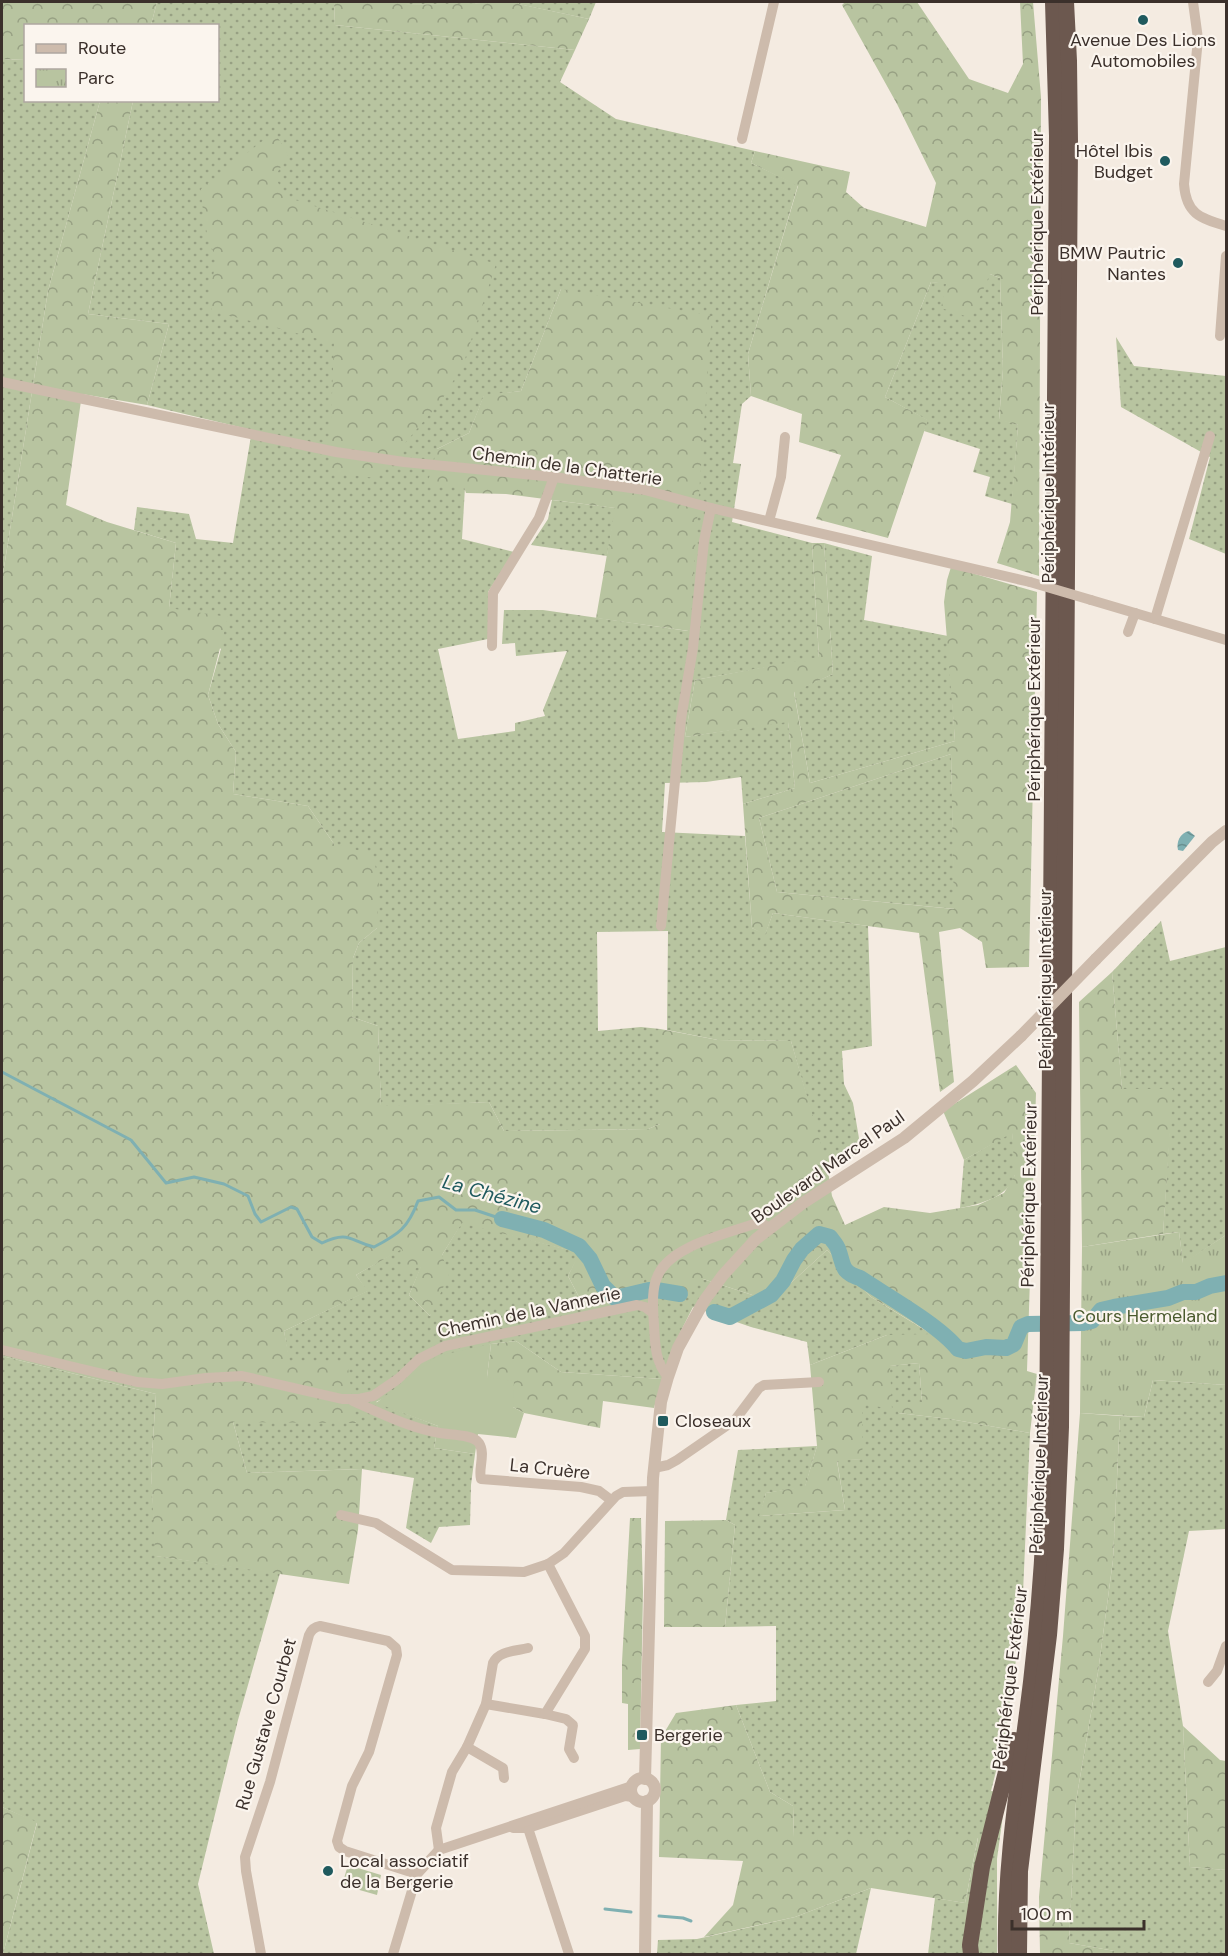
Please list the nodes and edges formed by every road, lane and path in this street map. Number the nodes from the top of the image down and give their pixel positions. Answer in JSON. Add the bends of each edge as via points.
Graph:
{"nodes":[{"id":1,"x":774,"y":2,"type":"edge"},
{"id":2,"x":1045,"y":2,"type":"edge"},
{"id":3,"x":1193,"y":2,"type":"edge"},
{"id":4,"x":1065,"y":3,"type":"edge"},
{"id":5,"x":1056,"y":53,"type":"junction"},
{"id":6,"x":742,"y":138,"type":"dead end"},
{"id":7,"x":1227,"y":226,"type":"edge"},
{"id":8,"x":1227,"y":256,"type":"edge"},
{"id":9,"x":1220,"y":336,"type":"dead end"},
{"id":10,"x":2,"y":382,"type":"edge"},
{"id":11,"x":1210,"y":436,"type":"dead end"},
{"id":12,"x":785,"y":438,"type":"dead end"},
{"id":13,"x":554,"y":477,"type":"junction"},
{"id":14,"x":711,"y":508,"type":"junction"},
{"id":15,"x":769,"y":521,"type":"junction"},
{"id":16,"x":1135,"y":613,"type":"junction"},
{"id":17,"x":1155,"y":619,"type":"junction"},
{"id":18,"x":1128,"y":632,"type":"dead end"},
{"id":19,"x":1227,"y":640,"type":"edge"},
{"id":20,"x":492,"y":646,"type":"dead end"},
{"id":21,"x":1227,"y":831,"type":"edge"},
{"id":22,"x":661,"y":926,"type":"dead end"},
{"id":23,"x":770,"y":1228,"type":"junction"},
{"id":24,"x":1055,"y":1294,"type":"junction"},
{"id":25,"x":653,"y":1313,"type":"junction"},
{"id":26,"x":2,"y":1350,"type":"edge"},
{"id":27,"x":1055,"y":1372,"type":"junction"},
{"id":28,"x":668,"y":1377,"type":"junction"},
{"id":29,"x":819,"y":1382,"type":"dead end"},
{"id":30,"x":350,"y":1399,"type":"junction"},
{"id":31,"x":654,"y":1468,"type":"junction"},
{"id":32,"x":652,"y":1491,"type":"junction"},
{"id":33,"x":611,"y":1500,"type":"junction"},
{"id":34,"x":341,"y":1515,"type":"dead end"},
{"id":35,"x":548,"y":1564,"type":"junction"},
{"id":36,"x":1227,"y":1646,"type":"edge"},
{"id":37,"x":528,"y":1648,"type":"dead end"},
{"id":38,"x":1208,"y":1682,"type":"dead end"},
{"id":39,"x":486,"y":1704,"type":"junction"},
{"id":40,"x":545,"y":1714,"type":"junction"},
{"id":41,"x":1027,"y":1716,"type":"junction"},
{"id":42,"x":467,"y":1747,"type":"junction"},
{"id":43,"x":574,"y":1758,"type":"dead end"},
{"id":44,"x":504,"y":1778,"type":"dead end"},
{"id":45,"x":645,"y":1779,"type":"junction"},
{"id":46,"x":633,"y":1791,"type":"junction"},
{"id":47,"x":647,"y":1801,"type":"junction"},
{"id":48,"x":504,"y":1827,"type":"junction"},
{"id":49,"x":528,"y":1828,"type":"junction"},
{"id":50,"x":439,"y":1850,"type":"junction"},
{"id":51,"x":417,"y":1874,"type":"junction"},
{"id":52,"x":1019,"y":1911,"type":"junction"},
{"id":53,"x":261,"y":1954,"type":"edge"},
{"id":54,"x":393,"y":1954,"type":"edge"},
{"id":55,"x":569,"y":1954,"type":"edge"},
{"id":56,"x":645,"y":1954,"type":"edge"},
{"id":57,"x":971,"y":1954,"type":"edge"},
{"id":58,"x":1006,"y":1954,"type":"edge"},
{"id":59,"x":1019,"y":1954,"type":"edge"},
{"id":60,"x":1028,"y":1954,"type":"edge"}],
"edges":[{"from":1,"to":6,"type":"street"},
{"from":2,"to":5,"type":"highway","via":[[1048,43]]},
{"from":3,"to":7,"type":"street","via":[[1198,39],[1185,198],[1192,211],[1204,219]]},
{"from":4,"to":5,"type":"highway","name":"Périphérique Extérieur"},
{"from":4,"to":24,"type":"highway","name":"Périphérique Intérieur","via":[[1070,142]]},
{"from":5,"to":24,"type":"highway","name":"Périphérique Extérieur","via":[[1052,879]]},
{"from":8,"to":9,"type":"street"},
{"from":10,"to":13,"type":"street","name":"Chemin de la Chatterie","via":[[336,452]]},
{"from":11,"to":17,"type":"street"},
{"from":12,"to":15,"type":"street","via":[[781,477]]},
{"from":13,"to":14,"type":"street","name":"Chemin de la Chatterie","via":[[645,490]]},
{"from":13,"to":20,"type":"street","via":[[539,518],[493,593]]},
{"from":14,"to":15,"type":"street","name":"Chemin de la Chatterie"},
{"from":14,"to":22,"type":"street","via":[[681,719]]},
{"from":15,"to":16,"type":"street","name":"Chemin de la Chatterie","bridge":true,"via":[[1030,582]]},
{"from":16,"to":17,"type":"street","name":"Chemin de la Chatterie"},
{"from":16,"to":18,"type":"street"},
{"from":17,"to":19,"type":"street","name":"Chemin de la Chatterie"},
{"from":21,"to":23,"type":"street","name":"Boulevard Marcel Paul","bridge":true,"via":[[973,1081],[904,1138]]},
{"from":23,"to":25,"type":"street","via":[[754,1224],[674,1256],[658,1273]]},
{"from":23,"to":28,"type":"street","name":"Boulevard Marcel Paul","via":[[723,1275],[704,1301],[674,1357]]},
{"from":24,"to":27,"type":"highway","name":"Périphérique Intérieur"},
{"from":25,"to":28,"type":"street","via":[[656,1355]]},
{"from":25,"to":30,"type":"street","name":"Chemin de la Vannerie","via":[[637,1305],[445,1346],[419,1359],[384,1390],[359,1400]]},
{"from":26,"to":30,"type":"street","name":"Chemin de la Vannerie","via":[[137,1382],[162,1384],[243,1376]]},
{"from":27,"to":41,"type":"highway","name":"Périphérique Extérieur"},
{"from":27,"to":52,"type":"highway","name":"Périphérique Intérieur","via":[[1060,1479],[1051,1612],[1022,1848]]},
{"from":28,"to":31,"type":"street","name":"Boulevard Marcel Paul"},
{"from":29,"to":31,"type":"street","via":[[764,1385],[735,1420],[677,1460]]},
{"from":30,"to":33,"type":"street","name":"La Cruère","via":[[433,1432],[474,1438],[482,1452],[481,1479],[581,1487],[599,1491]]},
{"from":31,"to":32,"type":"street","name":"Boulevard Marcel Paul"},
{"from":32,"to":33,"type":"street","via":[[623,1492]]},
{"from":32,"to":45,"type":"street","name":"Boulevard Marcel Paul"},
{"from":33,"to":35,"type":"street","via":[[564,1553]]},
{"from":34,"to":35,"type":"street","via":[[376,1522],[452,1570],[524,1572]]},
{"from":35,"to":40,"type":"street","via":[[585,1636],[585,1649]]},
{"from":36,"to":38,"type":"street"},
{"from":37,"to":39,"type":"street","via":[[495,1657]]},
{"from":39,"to":40,"type":"street"},
{"from":39,"to":42,"type":"street"},
{"from":40,"to":43,"type":"street","via":[[566,1719],[573,1725],[569,1749]]},
{"from":41,"to":57,"type":"highway","via":[[1018,1722],[982,1867]]},
{"from":41,"to":58,"type":"highway","name":"Périphérique Extérieur","via":[[1008,1874]]},
{"from":42,"to":44,"type":"street","via":[[503,1768]]},
{"from":42,"to":50,"type":"street","via":[[452,1772],[436,1828]]},
{"from":45,"to":46,"type":"street","via":[[638,1780]]},
{"from":45,"to":47,"type":"street","via":[[654,1790]]},
{"from":46,"to":47,"type":"street","via":[[639,1802]]},
{"from":46,"to":48,"type":"street"},
{"from":46,"to":49,"type":"street"},
{"from":47,"to":56,"type":"street"},
{"from":48,"to":49,"type":"street"},
{"from":48,"to":50,"type":"street"},
{"from":49,"to":55,"type":"street"},
{"from":50,"to":51,"type":"street"},
{"from":51,"to":53,"type":"street","name":"Rue Gustave Courbet","via":[[345,1851],[337,1841],[352,1785],[369,1752],[396,1648],[388,1641],[316,1627],[309,1635],[270,1782],[245,1857]]},
{"from":51,"to":54,"type":"street"},
{"from":52,"to":59,"type":"highway","name":"Périphérique Intérieur"},
{"from":52,"to":60,"type":"highway","via":[[1026,1924]]}]}
